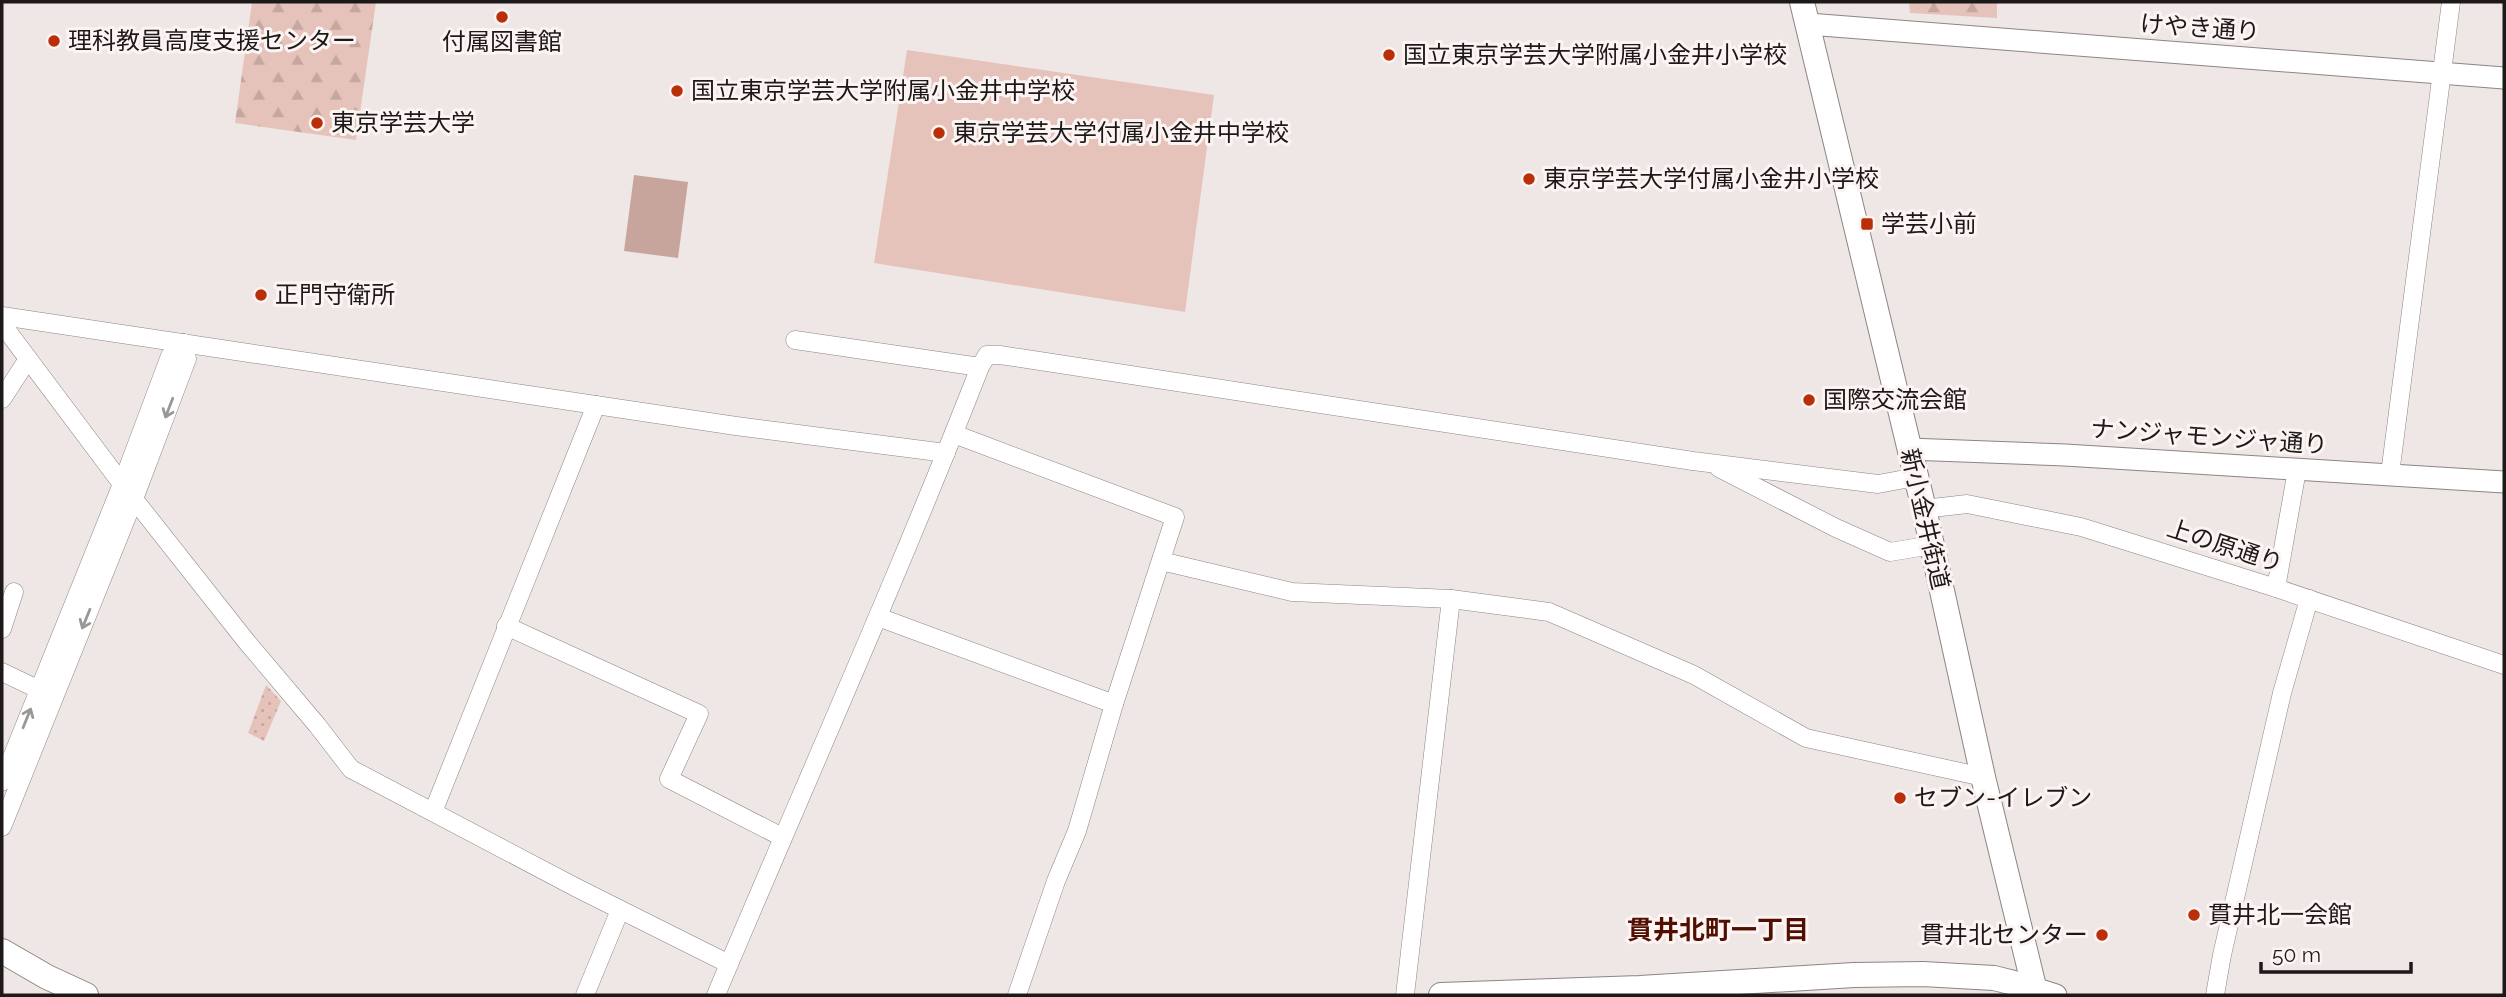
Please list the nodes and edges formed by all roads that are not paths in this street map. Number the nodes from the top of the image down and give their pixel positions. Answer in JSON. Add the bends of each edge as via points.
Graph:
{"nodes":[{"id":1,"x":2451,"y":2,"type":"edge"},
{"id":2,"x":1805,"y":13,"type":"edge"},
{"id":3,"x":2443,"y":75,"type":"junction"},
{"id":4,"x":2504,"y":78,"type":"edge"},
{"id":5,"x":2,"y":316,"type":"edge"},
{"id":6,"x":2,"y":324,"type":"edge"},
{"id":7,"x":795,"y":340,"type":"dead end"},
{"id":8,"x":184,"y":343,"type":"junction"},
{"id":9,"x":28,"y":359,"type":"junction"},
{"id":10,"x":980,"y":367,"type":"junction"},
{"id":11,"x":2,"y":399,"type":"edge"},
{"id":12,"x":596,"y":405,"type":"junction"},
{"id":13,"x":954,"y":434,"type":"junction"},
{"id":14,"x":1909,"y":449,"type":"junction"},
{"id":15,"x":946,"y":453,"type":"junction"},
{"id":16,"x":1706,"y":462,"type":"junction"},
{"id":17,"x":2297,"y":470,"type":"junction"},
{"id":18,"x":2390,"y":474,"type":"junction"},
{"id":19,"x":1916,"y":477,"type":"junction"},
{"id":20,"x":2504,"y":482,"type":"edge"},
{"id":21,"x":122,"y":484,"type":"junction"},
{"id":22,"x":134,"y":499,"type":"junction"},
{"id":23,"x":1924,"y":509,"type":"junction"},
{"id":24,"x":1932,"y":545,"type":"junction"},
{"id":25,"x":1161,"y":561,"type":"junction"},
{"id":26,"x":2276,"y":588,"type":"junction"},
{"id":27,"x":14,"y":592,"type":"dead end"},
{"id":28,"x":1451,"y":599,"type":"junction"},
{"id":29,"x":2309,"y":599,"type":"junction"},
{"id":30,"x":878,"y":617,"type":"junction"},
{"id":31,"x":506,"y":626,"type":"junction"},
{"id":32,"x":2,"y":629,"type":"edge"},
{"id":33,"x":2504,"y":665,"type":"edge"},
{"id":34,"x":2,"y":672,"type":"edge"},
{"id":35,"x":46,"y":694,"type":"junction"},
{"id":36,"x":1114,"y":704,"type":"junction"},
{"id":37,"x":8,"y":774,"type":"edge"},
{"id":38,"x":1983,"y":777,"type":"junction"},
{"id":39,"x":433,"y":813,"type":"junction"},
{"id":40,"x":2,"y":827,"type":"edge"},
{"id":41,"x":782,"y":837,"type":"junction"},
{"id":42,"x":621,"y":910,"type":"junction"},
{"id":43,"x":2,"y":951,"type":"edge"},
{"id":44,"x":729,"y":964,"type":"junction"},
{"id":45,"x":2042,"y":993,"type":"edge"},
{"id":46,"x":86,"y":995,"type":"edge"},
{"id":47,"x":585,"y":995,"type":"edge"},
{"id":48,"x":716,"y":995,"type":"edge"},
{"id":49,"x":1017,"y":995,"type":"edge"},
{"id":50,"x":1405,"y":995,"type":"edge"},
{"id":51,"x":1441,"y":995,"type":"edge"},
{"id":52,"x":2215,"y":995,"type":"edge"}],
"edges":[{"from":1,"to":3,"type":"street"},
{"from":2,"to":3,"type":"street","name":"けやき通り"},
{"from":2,"to":14,"type":"main road","name":"新小金井街道"},
{"from":3,"to":4,"type":"street","name":"けやき通り"},
{"from":3,"to":18,"type":"street"},
{"from":5,"to":8,"type":"street"},
{"from":6,"to":9,"type":"street"},
{"from":7,"to":10,"type":"street"},
{"from":8,"to":12,"type":"street"},
{"from":8,"to":21,"type":"street","via":[[170,356]]},
{"from":8,"to":22,"type":"street","one_way":true,"via":[[187,359]]},
{"from":9,"to":11,"type":"street"},
{"from":9,"to":21,"type":"street"},
{"from":10,"to":13,"type":"street"},
{"from":10,"to":16,"type":"street","via":[[987,355],[1000,355]]},
{"from":12,"to":15,"type":"street"},
{"from":12,"to":31,"type":"street"},
{"from":13,"to":15,"type":"street"},
{"from":13,"to":25,"type":"street","via":[[1175,517]]},
{"from":14,"to":17,"type":"street","name":"ナンジャモンジャ通り"},
{"from":14,"to":19,"type":"main road","name":"新小金井街道"},
{"from":15,"to":30,"type":"street"},
{"from":16,"to":19,"type":"street","via":[[1878,484]]},
{"from":16,"to":24,"type":"street","via":[[1890,552]]},
{"from":17,"to":18,"type":"street","name":"ナンジャモンジャ通り"},
{"from":17,"to":26,"type":"street"},
{"from":18,"to":20,"type":"street","name":"ナンジャモンジャ通り"},
{"from":19,"to":23,"type":"main road","name":"新小金井街道"},
{"from":21,"to":22,"type":"street"},
{"from":21,"to":35,"type":"street"},
{"from":22,"to":35,"type":"street","one_way":true},
{"from":22,"to":39,"type":"street","via":[[351,769]]},
{"from":23,"to":24,"type":"main road","name":"新小金井街道"},
{"from":23,"to":26,"type":"street","name":"上の原通り","via":[[1967,504],[2081,527]]},
{"from":24,"to":38,"type":"main road","name":"新小金井街道"},
{"from":25,"to":28,"type":"street","via":[[1292,592]]},
{"from":25,"to":36,"type":"street"},
{"from":26,"to":29,"type":"street","name":"上の原通り"},
{"from":27,"to":32,"type":"street"},
{"from":28,"to":38,"type":"street","via":[[1556,615],[1694,675],[1805,738]]},
{"from":28,"to":50,"type":"street"},
{"from":29,"to":33,"type":"street","name":"上の原通り"},
{"from":29,"to":52,"type":"street","via":[[2282,693]]},
{"from":30,"to":36,"type":"street"},
{"from":30,"to":41,"type":"street"},
{"from":31,"to":39,"type":"street"},
{"from":31,"to":41,"type":"street","via":[[699,714],[669,779]]},
{"from":34,"to":35,"type":"street"},
{"from":35,"to":37,"type":"street"},
{"from":36,"to":49,"type":"street","via":[[1077,831]]},
{"from":37,"to":40,"type":"street"},
{"from":38,"to":45,"type":"main road","name":"新小金井街道"},
{"from":39,"to":42,"type":"street"},
{"from":41,"to":44,"type":"street"},
{"from":42,"to":44,"type":"street"},
{"from":42,"to":47,"type":"street"},
{"from":43,"to":46,"type":"main road"},
{"from":44,"to":48,"type":"street"},
{"from":45,"to":51,"type":"main road","via":[[1994,978],[1923,974]]}]}
